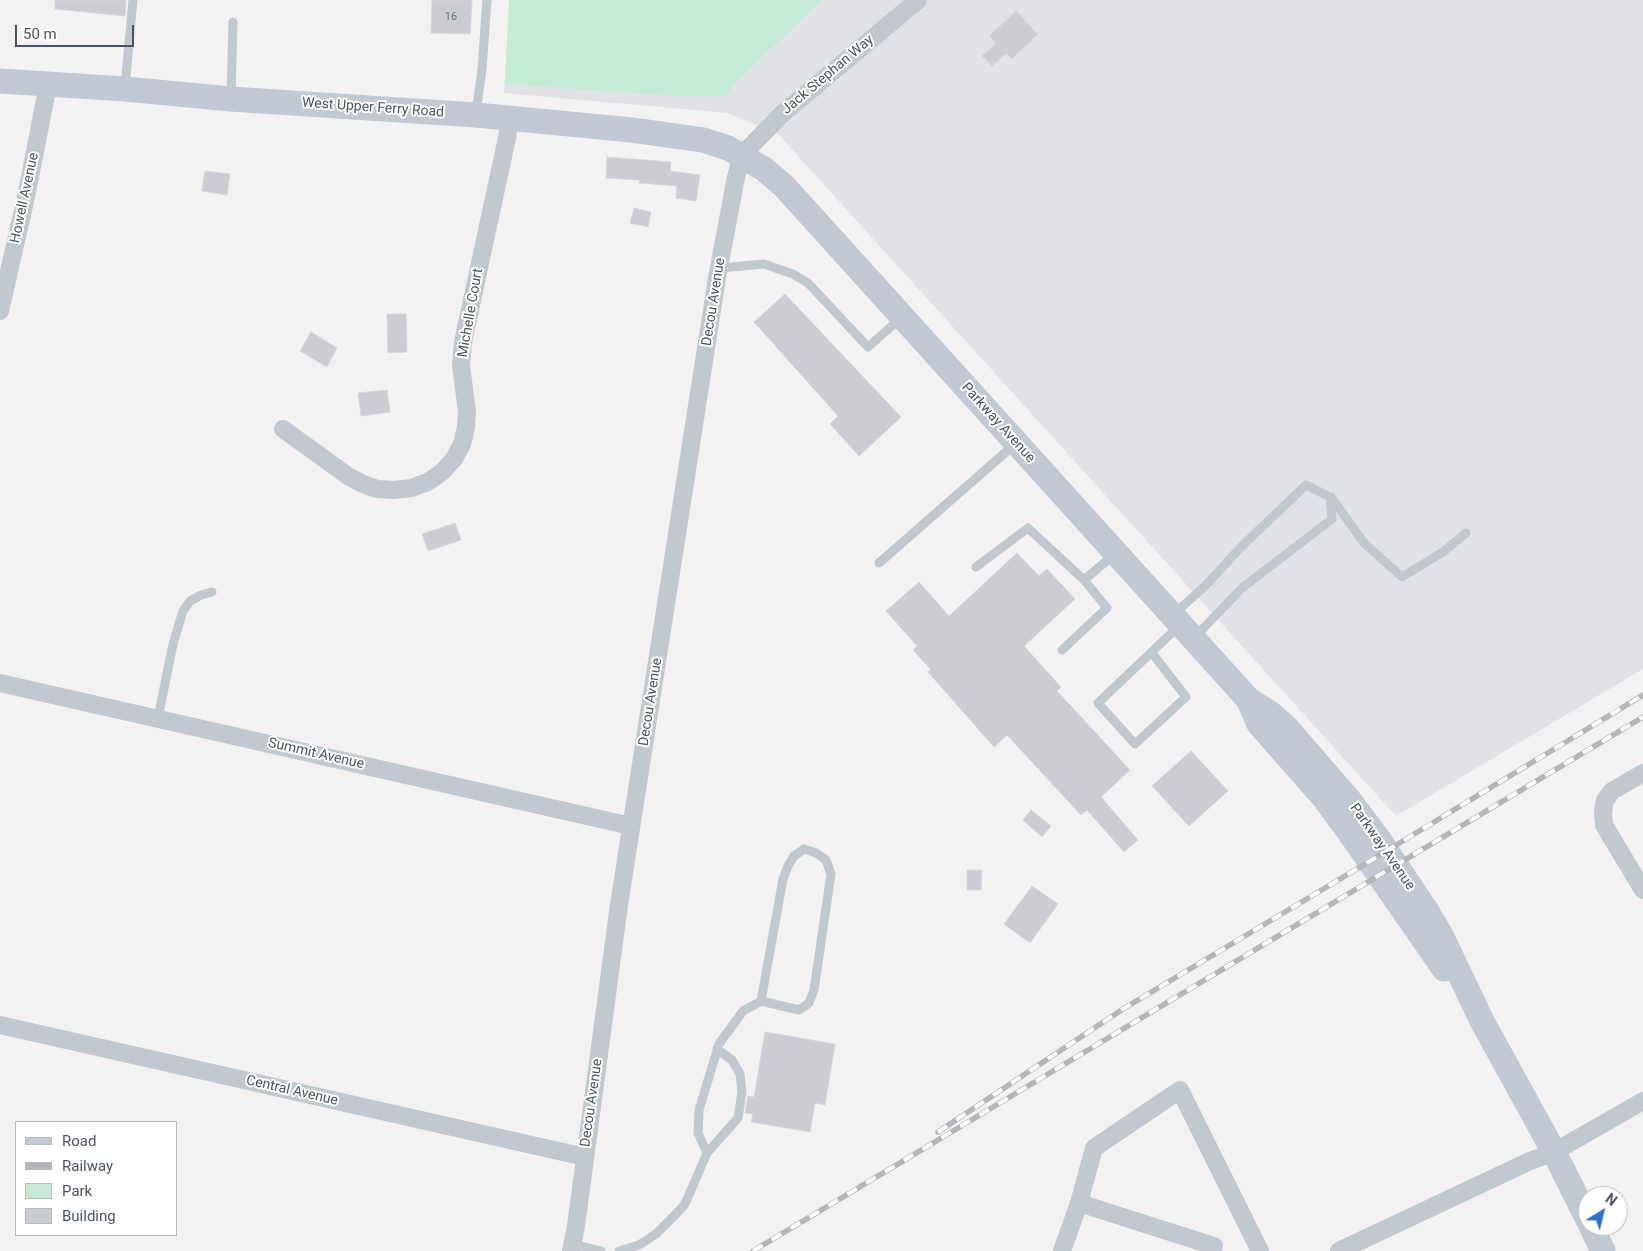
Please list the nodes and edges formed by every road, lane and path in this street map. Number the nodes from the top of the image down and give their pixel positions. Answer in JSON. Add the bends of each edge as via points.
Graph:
{"nodes":[{"id":1,"x":133,"y":0,"type":"edge"},
{"id":2,"x":487,"y":0,"type":"edge"},
{"id":3,"x":918,"y":0,"type":"edge"},
{"id":4,"x":233,"y":22,"type":"dead end"},
{"id":5,"x":0,"y":81,"type":"edge"},
{"id":6,"x":48,"y":85,"type":"junction"},
{"id":7,"x":125,"y":89,"type":"junction"},
{"id":8,"x":231,"y":99,"type":"junction"},
{"id":9,"x":476,"y":115,"type":"junction"},
{"id":10,"x":510,"y":118,"type":"junction"},
{"id":11,"x":742,"y":155,"type":"junction"},
{"id":12,"x":719,"y":268,"type":"junction"},
{"id":13,"x":0,"y":311,"type":"edge"},
{"id":14,"x":902,"y":317,"type":"junction"},
{"id":15,"x":283,"y":429,"type":"dead end"},
{"id":16,"x":1016,"y":443,"type":"junction"},
{"id":17,"x":1330,"y":497,"type":"junction"},
{"id":18,"x":1466,"y":533,"type":"dead end"},
{"id":19,"x":1116,"y":553,"type":"junction"},
{"id":20,"x":879,"y":563,"type":"dead end"},
{"id":21,"x":976,"y":567,"type":"dead end"},
{"id":22,"x":1084,"y":580,"type":"junction"},
{"id":23,"x":212,"y":592,"type":"dead end"},
{"id":24,"x":1182,"y":626,"type":"junction"},
{"id":25,"x":1062,"y":650,"type":"dead end"},
{"id":26,"x":1152,"y":653,"type":"junction"},
{"id":27,"x":0,"y":683,"type":"edge"},
{"id":28,"x":158,"y":718,"type":"junction"},
{"id":29,"x":1643,"y":773,"type":"edge"},
{"id":30,"x":631,"y":826,"type":"junction"},
{"id":31,"x":1643,"y":890,"type":"edge"},
{"id":32,"x":762,"y":1001,"type":"junction"},
{"id":33,"x":0,"y":1025,"type":"edge"},
{"id":34,"x":717,"y":1049,"type":"junction"},
{"id":35,"x":1643,"y":1101,"type":"edge"},
{"id":36,"x":1554,"y":1152,"type":"junction"},
{"id":37,"x":707,"y":1153,"type":"junction"},
{"id":38,"x":585,"y":1157,"type":"junction"},
{"id":39,"x":1578,"y":1200,"type":"edge"},
{"id":40,"x":1079,"y":1202,"type":"junction"},
{"id":41,"x":1596,"y":1236,"type":"edge"},
{"id":42,"x":1214,"y":1246,"type":"dead end"},
{"id":43,"x":572,"y":1248,"type":"edge"},
{"id":44,"x":601,"y":1251,"type":"edge"},
{"id":45,"x":619,"y":1251,"type":"edge"},
{"id":46,"x":1062,"y":1251,"type":"edge"},
{"id":47,"x":1260,"y":1251,"type":"edge"},
{"id":48,"x":1339,"y":1251,"type":"edge"},
{"id":49,"x":1604,"y":1251,"type":"edge"}],
"edges":[{"from":1,"to":7,"type":"lane"},
{"from":2,"to":9,"type":"lane"},
{"from":3,"to":11,"type":"street","name":"Jack Stephan Way","via":[[782,114]]},
{"from":4,"to":8,"type":"lane"},
{"from":5,"to":6,"type":"main road","name":"West Upper Ferry Road"},
{"from":6,"to":7,"type":"main road","name":"West Upper Ferry Road"},
{"from":6,"to":13,"type":"street","name":"Howell Avenue"},
{"from":7,"to":8,"type":"main road","name":"West Upper Ferry Road"},
{"from":8,"to":9,"type":"main road","name":"West Upper Ferry Road"},
{"from":9,"to":10,"type":"main road","name":"West Upper Ferry Road"},
{"from":10,"to":11,"type":"main road","name":"West Upper Ferry Road","via":[[703,140]]},
{"from":10,"to":15,"type":"street","name":"Michelle Court","via":[[463,342],[466,428],[454,459],[428,482],[411,488],[378,489],[348,476]]},
{"from":11,"to":12,"type":"street","name":"Decou Avenue"},
{"from":11,"to":14,"type":"main road","name":"Parkway Avenue","via":[[784,186]]},
{"from":12,"to":14,"type":"lane","via":[[764,264],[793,274],[808,283],[868,347]]},
{"from":12,"to":30,"type":"street","name":"Decou Avenue"},
{"from":14,"to":16,"type":"main road","name":"Parkway Avenue"},
{"from":16,"to":19,"type":"main road","name":"Parkway Avenue"},
{"from":16,"to":20,"type":"lane"},
{"from":17,"to":18,"type":"lane","via":[[1364,543],[1402,577],[1443,552]]},
{"from":17,"to":24,"type":"lane","via":[[1332,519],[1242,588]]},
{"from":17,"to":24,"type":"lane","via":[[1306,485],[1206,585]]},
{"from":19,"to":22,"type":"lane"},
{"from":19,"to":24,"type":"main road","name":"Parkway Avenue"},
{"from":21,"to":22,"type":"lane","via":[[1028,528]]},
{"from":22,"to":25,"type":"lane","via":[[1107,608]]},
{"from":23,"to":28,"type":"lane","via":[[190,601],[183,611]]},
{"from":24,"to":26,"type":"lane"},
{"from":24,"to":36,"type":"main road","name":"Parkway Avenue","via":[[1248,699],[1270,712],[1286,727],[1380,841],[1442,937],[1482,1021]]},
{"from":26,"to":26,"type":"lane","via":[[1098,703],[1135,744],[1186,697]]},
{"from":27,"to":28,"type":"street","name":"Summit Avenue"},
{"from":28,"to":30,"type":"street","name":"Summit Avenue"},
{"from":29,"to":31,"type":"street","via":[[1612,791],[1605,800],[1603,812],[1604,825]]},
{"from":30,"to":38,"type":"street","name":"Decou Avenue"},
{"from":32,"to":32,"type":"lane","via":[[783,879],[794,856],[804,850],[816,853],[826,860],[831,874],[814,990],[809,1003],[799,1010]]},
{"from":32,"to":34,"type":"lane","via":[[743,1011]]},
{"from":33,"to":38,"type":"street","name":"Central Avenue"},
{"from":34,"to":37,"type":"lane","via":[[699,1110],[698,1133]]},
{"from":34,"to":37,"type":"lane","via":[[732,1060],[740,1074],[742,1092],[738,1118]]},
{"from":35,"to":36,"type":"street"},
{"from":36,"to":39,"type":"main road","name":"Parkway Avenue"},
{"from":36,"to":48,"type":"street"},
{"from":37,"to":45,"type":"lane","via":[[685,1204],[656,1234],[639,1245]]},
{"from":38,"to":43,"type":"street","name":"Decou Avenue"},
{"from":40,"to":42,"type":"street"},
{"from":40,"to":46,"type":"street"},
{"from":40,"to":47,"type":"street","via":[[1094,1148],[1180,1090]]},
{"from":41,"to":49,"type":"main road"},
{"from":43,"to":44,"type":"lane"}]}
